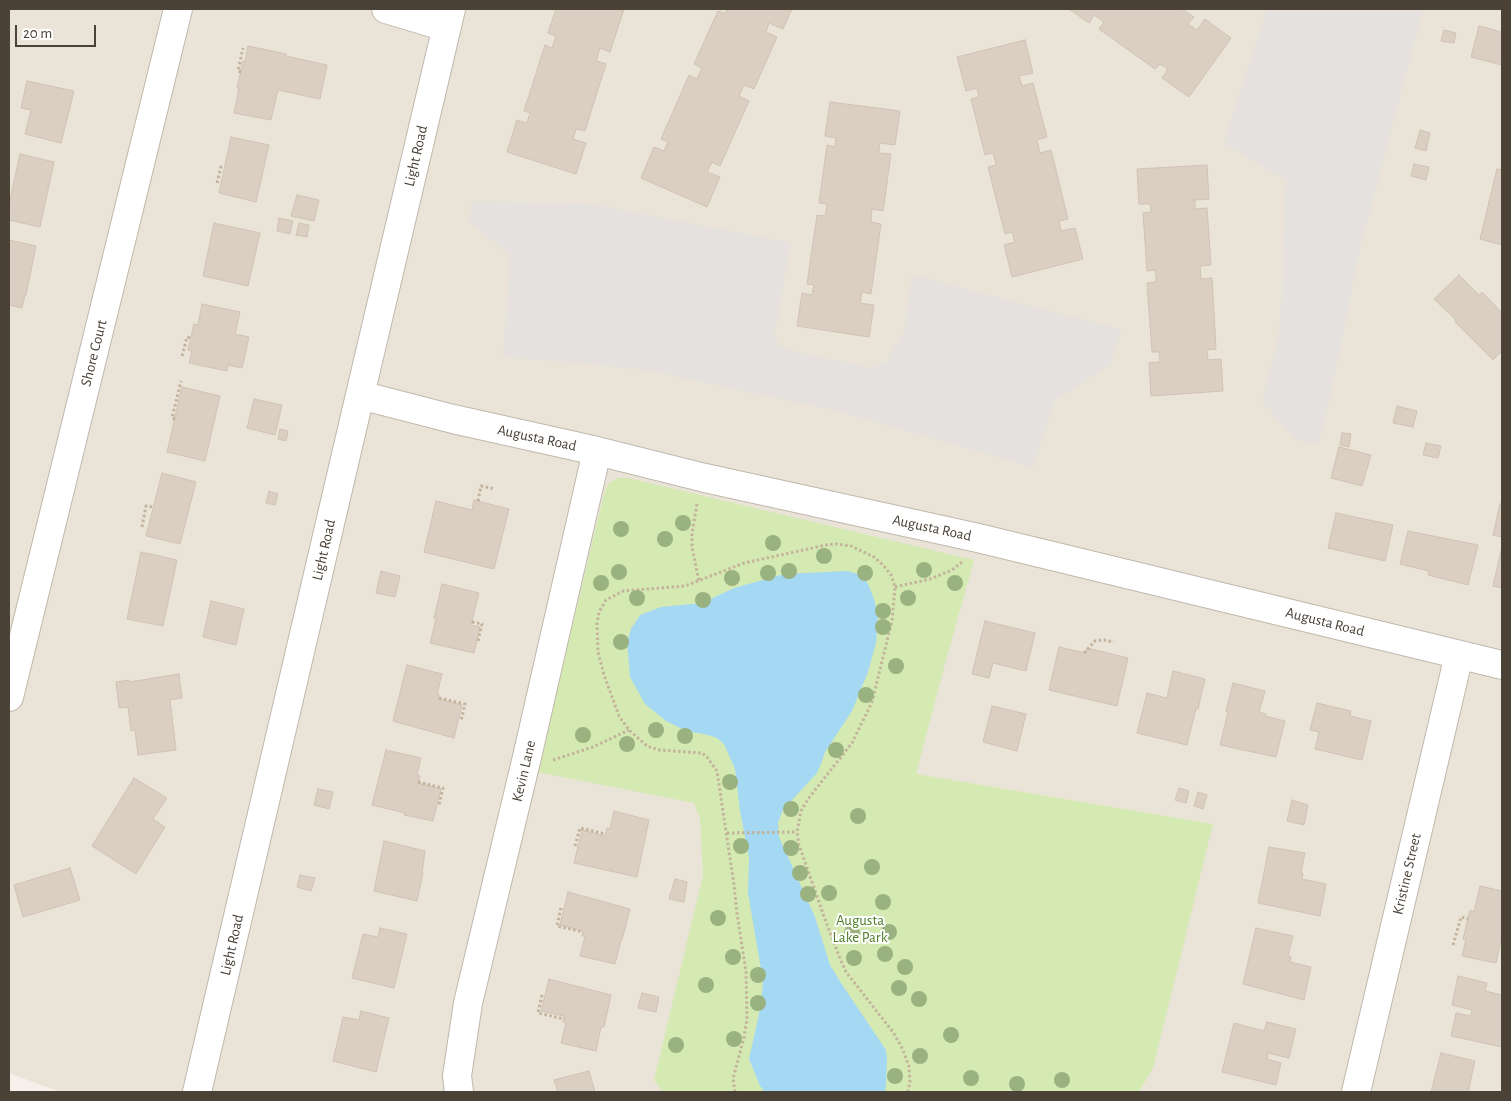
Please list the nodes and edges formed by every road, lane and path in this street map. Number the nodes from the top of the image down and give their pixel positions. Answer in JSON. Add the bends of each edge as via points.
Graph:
{"nodes":[{"id":1,"x":178,"y":9,"type":"edge"},
{"id":2,"x":386,"y":9,"type":"edge"},
{"id":3,"x":449,"y":18,"type":"edge"},
{"id":4,"x":243,"y":48,"type":"dead end"},
{"id":5,"x":241,"y":72,"type":"dead end"},
{"id":6,"x":224,"y":168,"type":"dead end"},
{"id":7,"x":217,"y":183,"type":"dead end"},
{"id":8,"x":191,"y":338,"type":"dead end"},
{"id":9,"x":182,"y":356,"type":"dead end"},
{"id":10,"x":181,"y":381,"type":"dead end"},
{"id":11,"x":360,"y":395,"type":"junction"},
{"id":12,"x":175,"y":419,"type":"dead end"},
{"id":13,"x":597,"y":451,"type":"junction"},
{"id":14,"x":495,"y":489,"type":"dead end"},
{"id":15,"x":699,"y":496,"type":"dead end"},
{"id":16,"x":478,"y":501,"type":"dead end"},
{"id":17,"x":153,"y":507,"type":"dead end"},
{"id":18,"x":142,"y":527,"type":"dead end"},
{"id":19,"x":965,"y":559,"type":"dead end"},
{"id":20,"x":698,"y":582,"type":"junction"},
{"id":21,"x":895,"y":587,"type":"junction"},
{"id":22,"x":472,"y":622,"type":"dead end"},
{"id":23,"x":478,"y":641,"type":"dead end"},
{"id":24,"x":1114,"y":642,"type":"dead end"},
{"id":25,"x":1084,"y":653,"type":"dead end"},
{"id":26,"x":1459,"y":655,"type":"junction"},
{"id":27,"x":1502,"y":665,"type":"edge"},
{"id":28,"x":9,"y":697,"type":"edge"},
{"id":29,"x":439,"y":698,"type":"dead end"},
{"id":30,"x":461,"y":721,"type":"dead end"},
{"id":31,"x":629,"y":730,"type":"junction"},
{"id":32,"x":547,"y":761,"type":"dead end"},
{"id":33,"x":418,"y":782,"type":"dead end"},
{"id":34,"x":439,"y":805,"type":"dead end"},
{"id":35,"x":796,"y":832,"type":"junction"},
{"id":36,"x":605,"y":834,"type":"dead end"},
{"id":37,"x":727,"y":834,"type":"junction"},
{"id":38,"x":575,"y":846,"type":"dead end"},
{"id":39,"x":561,"y":908,"type":"dead end"},
{"id":40,"x":1468,"y":919,"type":"dead end"},
{"id":41,"x":583,"y":932,"type":"dead end"},
{"id":42,"x":1453,"y":945,"type":"dead end"},
{"id":43,"x":542,"y":995,"type":"dead end"},
{"id":44,"x":564,"y":1019,"type":"dead end"},
{"id":45,"x":198,"y":1092,"type":"edge"},
{"id":46,"x":458,"y":1092,"type":"edge"},
{"id":47,"x":735,"y":1092,"type":"edge"},
{"id":48,"x":908,"y":1092,"type":"edge"},
{"id":49,"x":1356,"y":1092,"type":"edge"}],
"edges":[{"from":1,"to":28,"type":"street","name":"Shore Court"},
{"from":2,"to":3,"type":"street"},
{"from":3,"to":11,"type":"street","name":"Light Road"},
{"from":4,"to":5,"type":"path","via":[[238,71]]},
{"from":6,"to":7,"type":"path","via":[[221,167]]},
{"from":8,"to":9,"type":"path","via":[[187,337]]},
{"from":10,"to":12,"type":"path","via":[[172,418]]},
{"from":11,"to":13,"type":"street","name":"Augusta Road"},
{"from":11,"to":45,"type":"street","name":"Light Road"},
{"from":13,"to":26,"type":"street","name":"Augusta Road","via":[[988,540]]},
{"from":13,"to":46,"type":"street","name":"Kevin Lane","via":[[468,1003],[457,1076]]},
{"from":14,"to":16,"type":"path","via":[[481,486]]},
{"from":15,"to":20,"type":"path","via":[[692,547]]},
{"from":17,"to":18,"type":"path","via":[[146,506]]},
{"from":19,"to":21,"type":"path","via":[[952,570],[930,579]]},
{"from":20,"to":21,"type":"path","via":[[744,563],[836,544],[851,546],[874,557],[891,575]]},
{"from":20,"to":31,"type":"path","via":[[672,588],[623,592],[602,605],[597,624],[598,652],[619,716]]},
{"from":21,"to":35,"type":"path","via":[[892,621],[872,702],[852,743],[800,811]]},
{"from":22,"to":23,"type":"path","via":[[482,624]]},
{"from":24,"to":25,"type":"path","via":[[1095,641]]},
{"from":26,"to":27,"type":"street","name":"Augusta Road"},
{"from":26,"to":49,"type":"street","name":"Kristine Street"},
{"from":29,"to":30,"type":"path","via":[[465,704]]},
{"from":31,"to":32,"type":"path","via":[[593,747]]},
{"from":31,"to":37,"type":"path","via":[[647,746],[697,752],[707,757],[717,771]]},
{"from":33,"to":34,"type":"path","via":[[443,788]]},
{"from":35,"to":37,"type":"path"},
{"from":35,"to":48,"type":"path","via":[[846,972],[902,1048],[909,1066]]},
{"from":36,"to":38,"type":"path","via":[[580,828]]},
{"from":37,"to":47,"type":"path","via":[[747,998],[744,1037],[733,1079]]},
{"from":39,"to":41,"type":"path","via":[[557,926]]},
{"from":40,"to":42,"type":"path","via":[[1461,917]]},
{"from":43,"to":44,"type":"path","via":[[538,1013]]}]}
